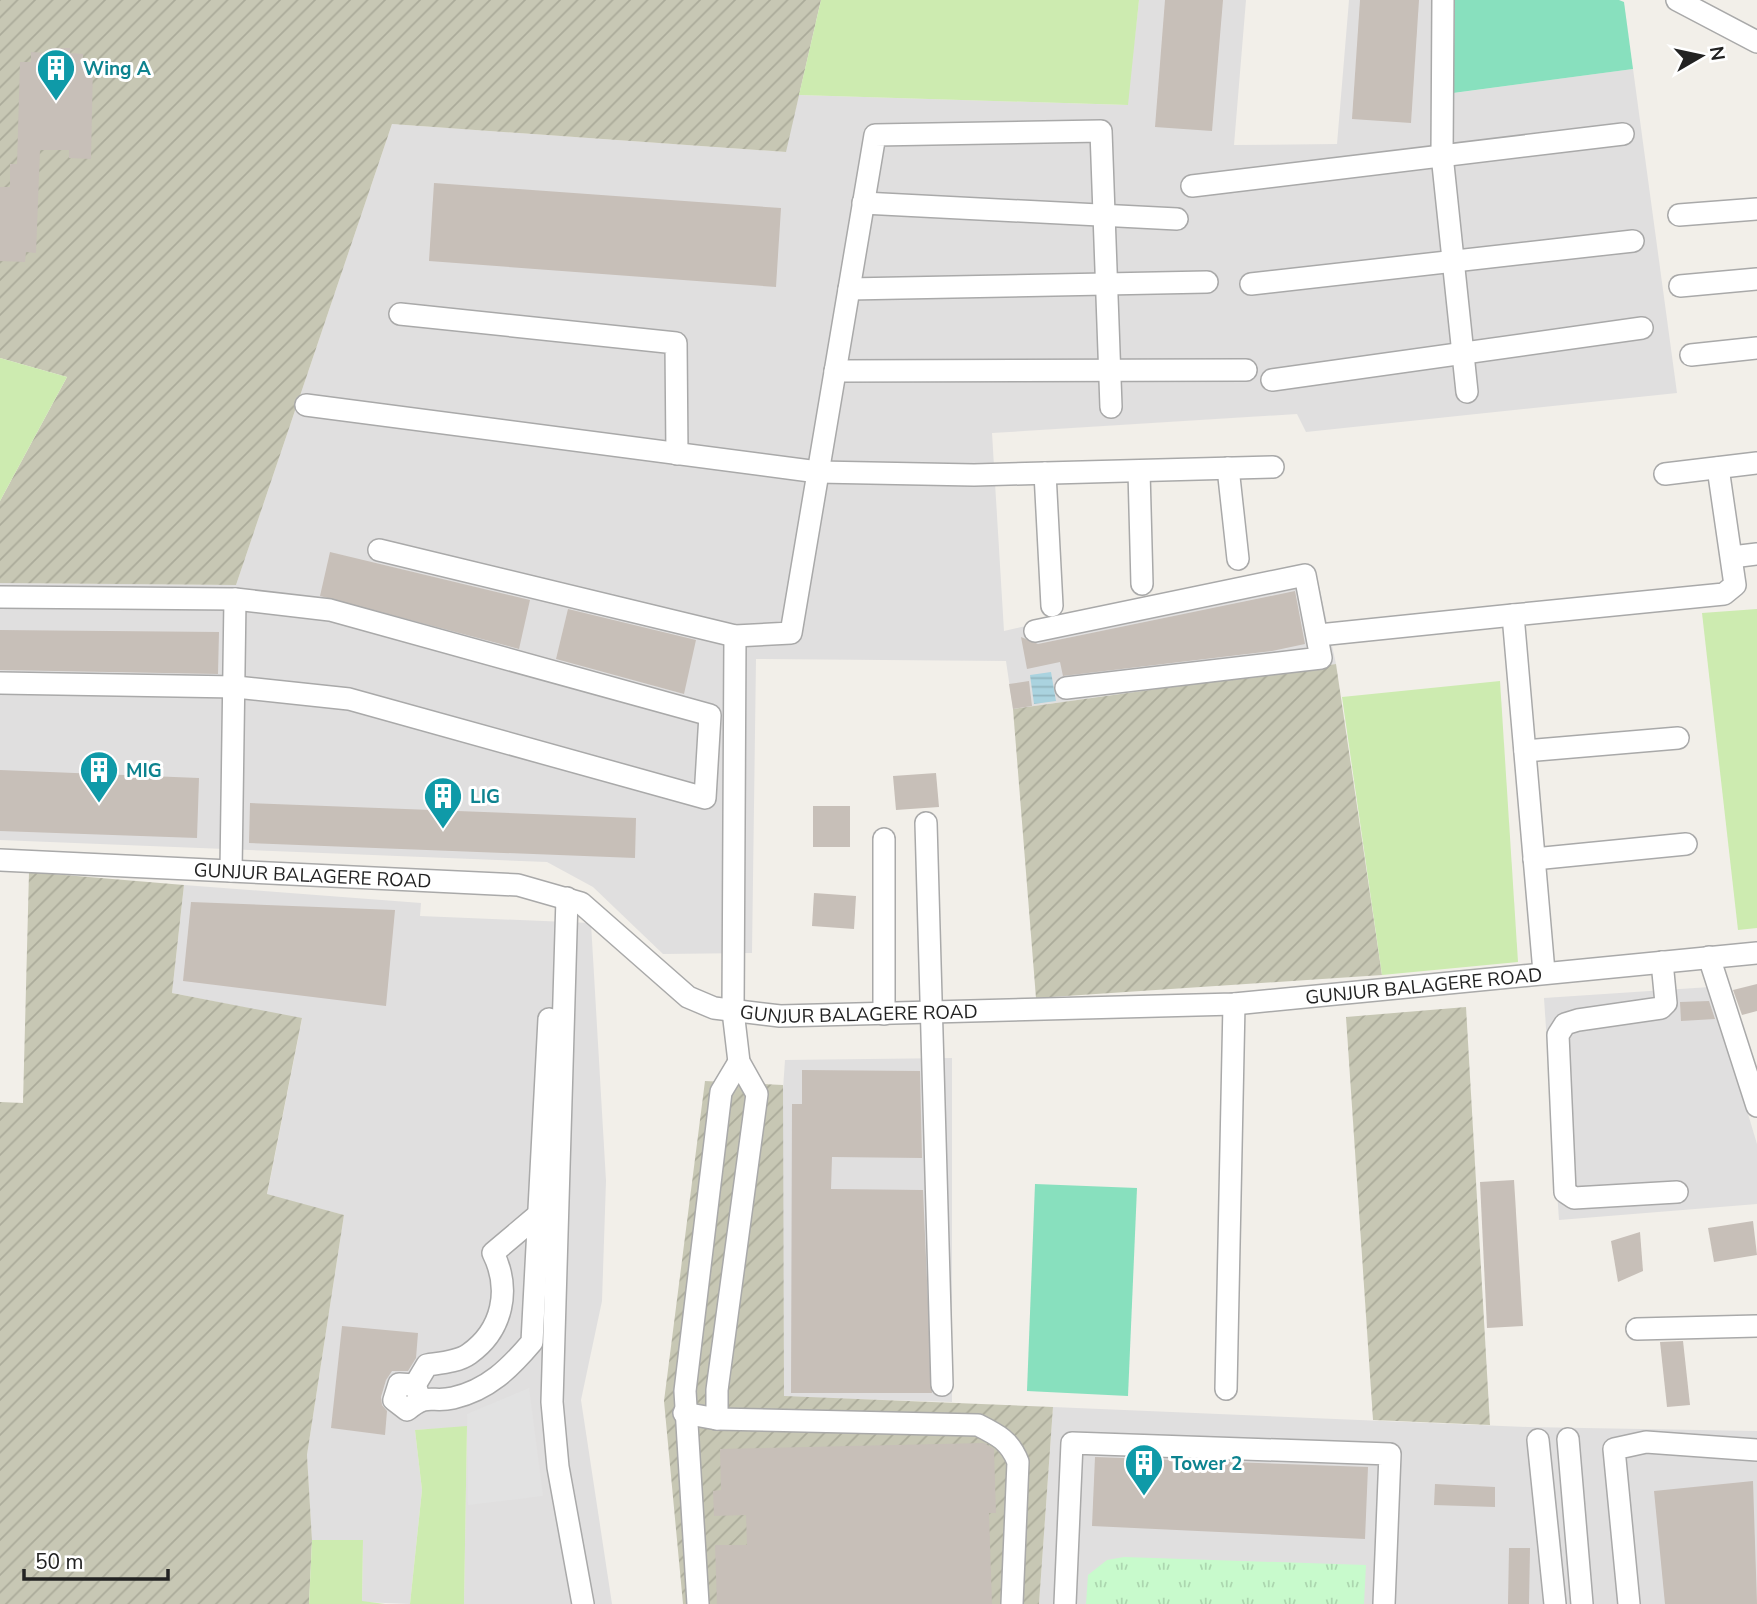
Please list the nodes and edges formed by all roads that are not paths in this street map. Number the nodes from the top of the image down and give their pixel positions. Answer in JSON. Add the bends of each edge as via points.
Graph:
{"nodes":[{"id":1,"x":1443,"y":0,"type":"edge"},
{"id":2,"x":1677,"y":0,"type":"edge"},
{"id":3,"x":1757,"y":42,"type":"edge"},
{"id":4,"x":1623,"y":134,"type":"dead end"},
{"id":5,"x":1442,"y":155,"type":"junction"},
{"id":6,"x":1192,"y":186,"type":"dead end"},
{"id":7,"x":863,"y":204,"type":"junction"},
{"id":8,"x":1757,"y":209,"type":"edge"},
{"id":9,"x":1104,"y":215,"type":"junction"},
{"id":10,"x":1679,"y":215,"type":"dead end"},
{"id":11,"x":1177,"y":219,"type":"dead end"},
{"id":12,"x":1633,"y":241,"type":"dead end"},
{"id":13,"x":1453,"y":261,"type":"junction"},
{"id":14,"x":1757,"y":279,"type":"edge"},
{"id":15,"x":1207,"y":282,"type":"dead end"},
{"id":16,"x":1107,"y":284,"type":"junction"},
{"id":17,"x":1251,"y":284,"type":"dead end"},
{"id":18,"x":1680,"y":286,"type":"dead end"},
{"id":19,"x":849,"y":289,"type":"junction"},
{"id":20,"x":400,"y":314,"type":"dead end"},
{"id":21,"x":1642,"y":328,"type":"dead end"},
{"id":22,"x":1757,"y":348,"type":"edge"},
{"id":23,"x":1463,"y":353,"type":"junction"},
{"id":24,"x":1691,"y":355,"type":"dead end"},
{"id":25,"x":1110,"y":370,"type":"junction"},
{"id":26,"x":1246,"y":370,"type":"dead end"},
{"id":27,"x":835,"y":371,"type":"junction"},
{"id":28,"x":1272,"y":380,"type":"dead end"},
{"id":29,"x":1467,"y":392,"type":"dead end"},
{"id":30,"x":306,"y":405,"type":"dead end"},
{"id":31,"x":1111,"y":407,"type":"dead end"},
{"id":32,"x":677,"y":454,"type":"junction"},
{"id":33,"x":1757,"y":463,"type":"edge"},
{"id":34,"x":1273,"y":467,"type":"dead end"},
{"id":35,"x":1228,"y":468,"type":"junction"},
{"id":36,"x":1718,"y":468,"type":"junction"},
{"id":37,"x":1139,"y":471,"type":"junction"},
{"id":38,"x":818,"y":472,"type":"junction"},
{"id":39,"x":1045,"y":473,"type":"junction"},
{"id":40,"x":1665,"y":474,"type":"dead end"},
{"id":41,"x":379,"y":550,"type":"dead end"},
{"id":42,"x":1757,"y":554,"type":"edge"},
{"id":43,"x":1732,"y":557,"type":"junction"},
{"id":44,"x":1238,"y":559,"type":"dead end"},
{"id":45,"x":1142,"y":584,"type":"dead end"},
{"id":46,"x":0,"y":597,"type":"edge"},
{"id":47,"x":235,"y":599,"type":"junction"},
{"id":48,"x":1052,"y":606,"type":"dead end"},
{"id":49,"x":1513,"y":615,"type":"junction"},
{"id":50,"x":1035,"y":631,"type":"dead end"},
{"id":51,"x":1319,"y":635,"type":"junction"},
{"id":52,"x":735,"y":636,"type":"junction"},
{"id":53,"x":0,"y":683,"type":"edge"},
{"id":54,"x":236,"y":687,"type":"junction"},
{"id":55,"x":1066,"y":688,"type":"dead end"},
{"id":56,"x":1678,"y":738,"type":"dead end"},
{"id":57,"x":1525,"y":751,"type":"junction"},
{"id":58,"x":926,"y":823,"type":"dead end"},
{"id":59,"x":884,"y":839,"type":"dead end"},
{"id":60,"x":1686,"y":844,"type":"dead end"},
{"id":61,"x":1534,"y":859,"type":"junction"},
{"id":62,"x":0,"y":860,"type":"edge"},
{"id":63,"x":231,"y":870,"type":"junction"},
{"id":64,"x":562,"y":897,"type":"junction"},
{"id":65,"x":1757,"y":953,"type":"edge"},
{"id":66,"x":1709,"y":957,"type":"junction"},
{"id":67,"x":1662,"y":961,"type":"junction"},
{"id":68,"x":1544,"y":972,"type":"junction"},
{"id":69,"x":1234,"y":1004,"type":"junction"},
{"id":70,"x":733,"y":1011,"type":"junction"},
{"id":71,"x":930,"y":1013,"type":"junction"},
{"id":72,"x":884,"y":1014,"type":"junction"},
{"id":73,"x":739,"y":1062,"type":"junction"},
{"id":74,"x":1757,"y":1106,"type":"edge"},
{"id":75,"x":1677,"y":1192,"type":"dead end"},
{"id":76,"x":538,"y":1215,"type":"junction"},
{"id":77,"x":1757,"y":1326,"type":"edge"},
{"id":78,"x":1637,"y":1329,"type":"dead end"},
{"id":79,"x":942,"y":1385,"type":"dead end"},
{"id":80,"x":1226,"y":1389,"type":"dead end"},
{"id":81,"x":684,"y":1413,"type":"junction"},
{"id":82,"x":717,"y":1419,"type":"junction"},
{"id":83,"x":1568,"y":1438,"type":"dead end"},
{"id":84,"x":1538,"y":1440,"type":"dead end"},
{"id":85,"x":1757,"y":1450,"type":"edge"},
{"id":86,"x":583,"y":1604,"type":"edge"},
{"id":87,"x":698,"y":1604,"type":"edge"},
{"id":88,"x":1012,"y":1604,"type":"edge"},
{"id":89,"x":1065,"y":1604,"type":"edge"},
{"id":90,"x":1384,"y":1604,"type":"edge"},
{"id":91,"x":1555,"y":1604,"type":"edge"},
{"id":92,"x":1582,"y":1604,"type":"edge"},
{"id":93,"x":1629,"y":1604,"type":"edge"}],
"edges":[{"from":1,"to":5,"type":"street"},
{"from":2,"to":3,"type":"street"},
{"from":4,"to":5,"type":"street"},
{"from":5,"to":6,"type":"street"},
{"from":5,"to":13,"type":"street"},
{"from":7,"to":9,"type":"street"},
{"from":7,"to":9,"type":"street","via":[[875,135],[1101,131]]},
{"from":7,"to":19,"type":"street"},
{"from":8,"to":10,"type":"street"},
{"from":9,"to":11,"type":"street"},
{"from":9,"to":16,"type":"street"},
{"from":12,"to":13,"type":"street"},
{"from":13,"to":17,"type":"street"},
{"from":13,"to":23,"type":"street"},
{"from":14,"to":18,"type":"street"},
{"from":15,"to":16,"type":"street"},
{"from":16,"to":19,"type":"street"},
{"from":16,"to":25,"type":"street"},
{"from":19,"to":27,"type":"street"},
{"from":20,"to":32,"type":"street","via":[[676,343]]},
{"from":21,"to":23,"type":"street"},
{"from":22,"to":24,"type":"street"},
{"from":23,"to":28,"type":"street"},
{"from":23,"to":29,"type":"street"},
{"from":25,"to":26,"type":"street"},
{"from":25,"to":27,"type":"street"},
{"from":25,"to":31,"type":"street"},
{"from":27,"to":38,"type":"street"},
{"from":30,"to":32,"type":"street"},
{"from":32,"to":38,"type":"street"},
{"from":33,"to":36,"type":"street"},
{"from":34,"to":35,"type":"street"},
{"from":35,"to":37,"type":"street"},
{"from":35,"to":44,"type":"street"},
{"from":36,"to":40,"type":"street"},
{"from":36,"to":43,"type":"street"},
{"from":37,"to":39,"type":"street"},
{"from":37,"to":45,"type":"street"},
{"from":38,"to":39,"type":"street"},
{"from":38,"to":52,"type":"street","via":[[792,633]]},
{"from":39,"to":48,"type":"street"},
{"from":41,"to":52,"type":"street"},
{"from":42,"to":43,"type":"street"},
{"from":43,"to":49,"type":"street","via":[[1735,585],[1724,594]]},
{"from":46,"to":47,"type":"street"},
{"from":47,"to":54,"type":"street"},
{"from":47,"to":54,"type":"street","via":[[330,610],[710,715],[705,798],[349,699]]},
{"from":49,"to":51,"type":"street"},
{"from":49,"to":57,"type":"street"},
{"from":50,"to":51,"type":"street","via":[[1305,575]]},
{"from":51,"to":55,"type":"street","via":[[1321,659]]},
{"from":52,"to":70,"type":"street"},
{"from":53,"to":54,"type":"street"},
{"from":54,"to":63,"type":"street"},
{"from":56,"to":57,"type":"street"},
{"from":57,"to":61,"type":"street"},
{"from":58,"to":71,"type":"street"},
{"from":59,"to":72,"type":"street"},
{"from":60,"to":61,"type":"street"},
{"from":61,"to":68,"type":"street"},
{"from":62,"to":63,"type":"street","name":"GUNJUR BALAGERE ROAD"},
{"from":63,"to":64,"type":"street","name":"GUNJUR BALAGERE ROAD","via":[[518,885]]},
{"from":64,"to":70,"type":"street","name":"GUNJUR BALAGERE ROAD","via":[[581,902],[688,997]]},
{"from":64,"to":76,"type":"street"},
{"from":64,"to":86,"type":"street","via":[[552,1402],[558,1467]]},
{"from":65,"to":66,"type":"street","name":"GUNJUR BALAGERE ROAD"},
{"from":66,"to":67,"type":"street","name":"GUNJUR BALAGERE ROAD"},
{"from":66,"to":74,"type":"street"},
{"from":67,"to":68,"type":"street","name":"GUNJUR BALAGERE ROAD"},
{"from":67,"to":75,"type":"street","via":[[1666,1003],[1661,1008],[1578,1020],[1565,1024],[1558,1035],[1565,1192],[1574,1198]]},
{"from":68,"to":69,"type":"street","name":"GUNJUR BALAGERE ROAD"},
{"from":69,"to":71,"type":"street","name":"GUNJUR BALAGERE ROAD"},
{"from":69,"to":80,"type":"street"},
{"from":70,"to":72,"type":"street","name":"GUNJUR BALAGERE ROAD","via":[[779,1016]]},
{"from":70,"to":73,"type":"street"},
{"from":71,"to":72,"type":"street","name":"GUNJUR BALAGERE ROAD"},
{"from":71,"to":79,"type":"street"},
{"from":73,"to":81,"type":"street","via":[[722,1092]]},
{"from":73,"to":82,"type":"street","via":[[757,1094],[717,1390]]},
{"from":76,"to":76,"type":"street","via":[[532,1342],[484,1387],[452,1399],[417,1392],[427,1365],[468,1355],[490,1334],[502,1311],[502,1270],[494,1253]]},
{"from":77,"to":78,"type":"street"},
{"from":81,"to":82,"type":"street"},
{"from":81,"to":87,"type":"street"},
{"from":82,"to":88,"type":"street","via":[[978,1425],[1000,1437],[1012,1446],[1018,1462]]},
{"from":83,"to":92,"type":"street"},
{"from":84,"to":91,"type":"street"},
{"from":85,"to":93,"type":"street","via":[[1646,1442],[1614,1449]]},
{"from":89,"to":90,"type":"street","via":[[1072,1444],[1390,1454]]}]}
